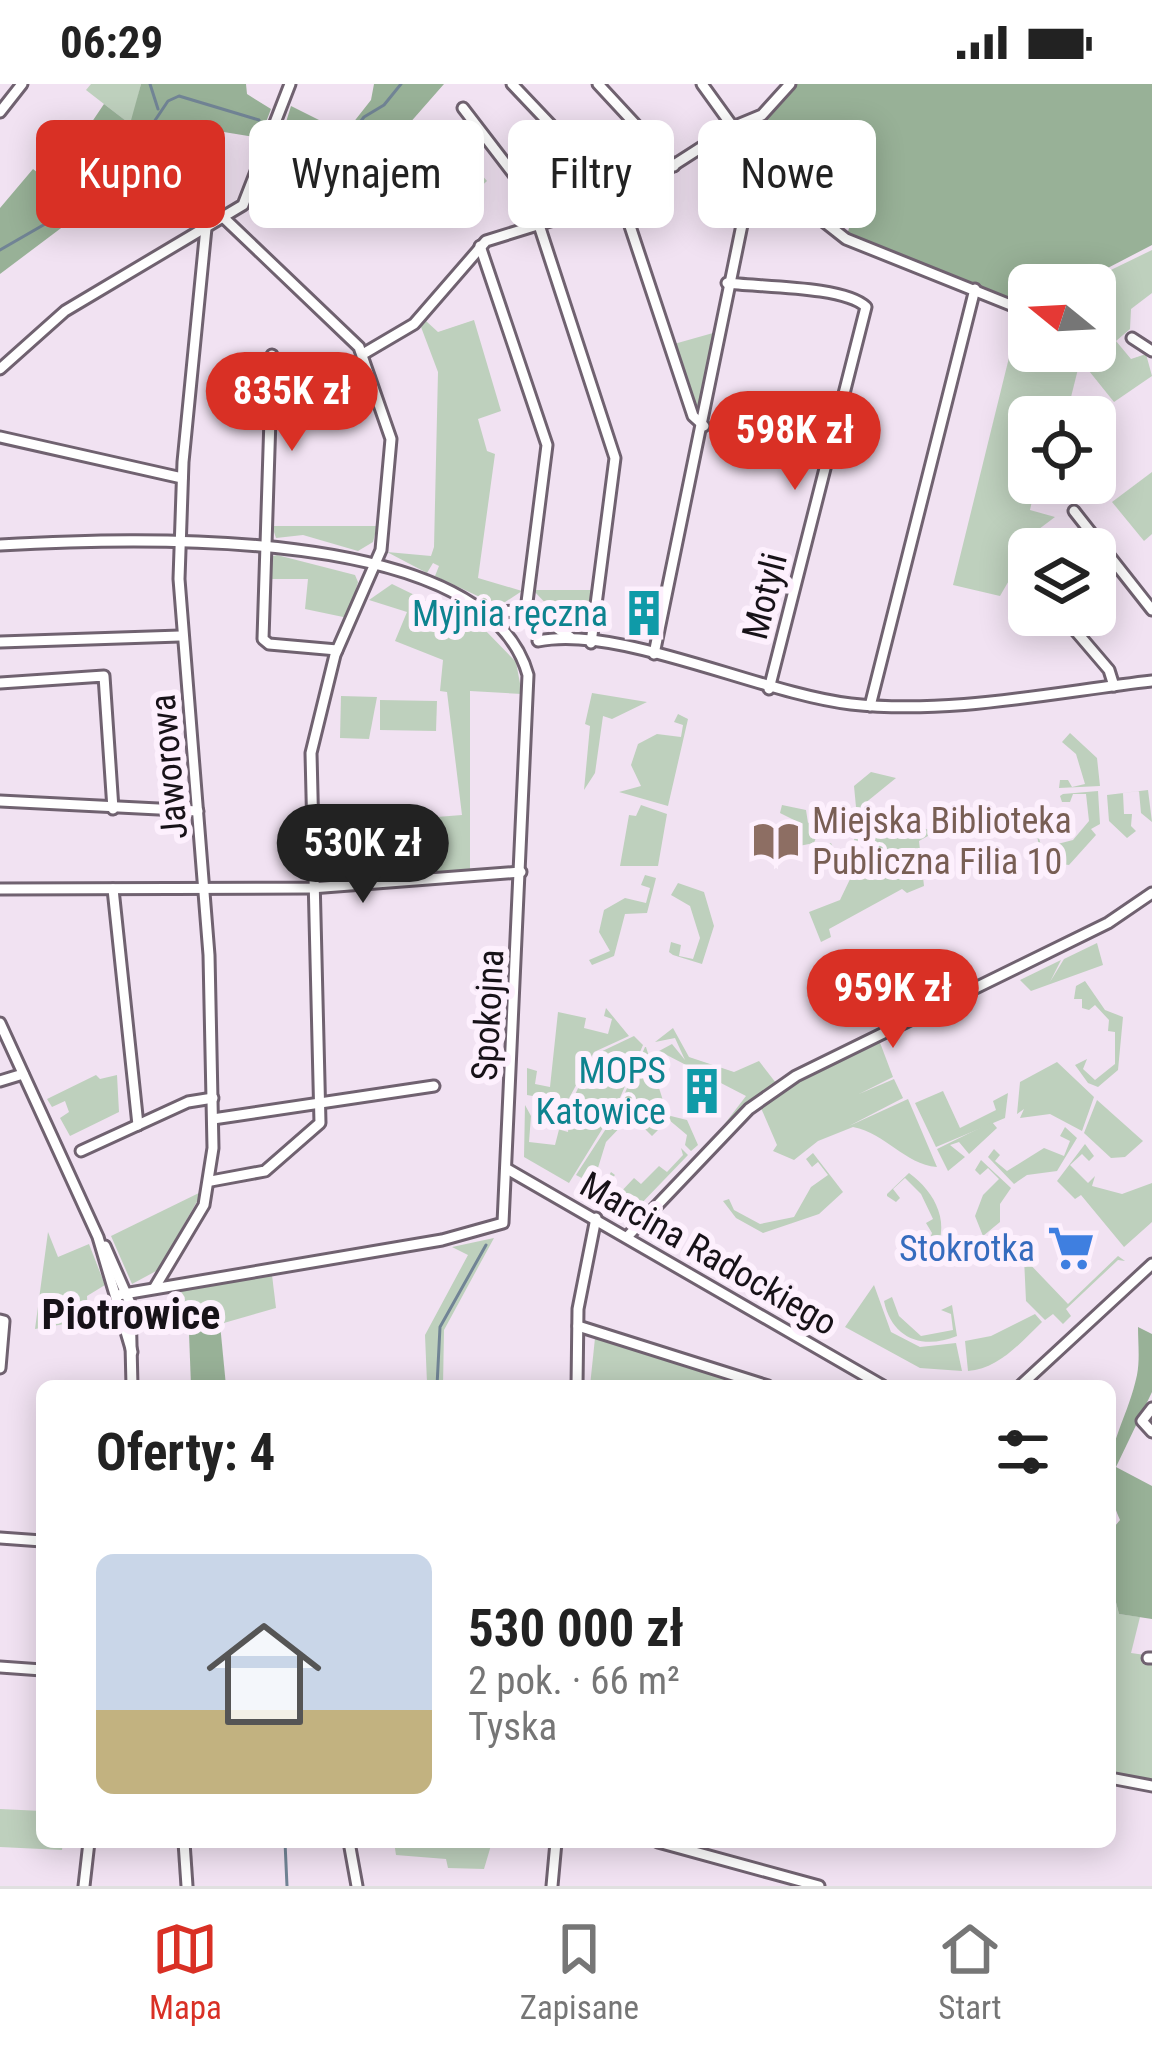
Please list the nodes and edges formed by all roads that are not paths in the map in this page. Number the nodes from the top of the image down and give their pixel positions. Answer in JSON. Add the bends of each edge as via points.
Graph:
{"nodes":[{"id":1,"x":290,"y":84,"type":"edge"},
{"id":2,"x":512,"y":84,"type":"edge"},
{"id":3,"x":598,"y":84,"type":"edge"},
{"id":4,"x":701,"y":84,"type":"edge"},
{"id":5,"x":790,"y":84,"type":"edge"},
{"id":6,"x":18,"y":85,"type":"edge"},
{"id":7,"x":463,"y":108,"type":"dead end"},
{"id":8,"x":0,"y":112,"type":"edge"},
{"id":9,"x":546,"y":120,"type":"edge"},
{"id":10,"x":631,"y":120,"type":"edge"},
{"id":11,"x":729,"y":120,"type":"edge"},
{"id":12,"x":754,"y":120,"type":"edge"},
{"id":13,"x":698,"y":150,"type":"edge"},
{"id":14,"x":674,"y":166,"type":"edge"},
{"id":15,"x":508,"y":171,"type":"edge"},
{"id":16,"x":225,"y":217,"type":"edge"},
{"id":17,"x":225,"y":219,"type":"edge"},
{"id":18,"x":206,"y":228,"type":"joint"},
{"id":19,"x":524,"y":228,"type":"edge"},
{"id":20,"x":545,"y":228,"type":"edge"},
{"id":21,"x":631,"y":228,"type":"edge"},
{"id":22,"x":740,"y":228,"type":"edge"},
{"id":23,"x":833,"y":228,"type":"edge"},
{"id":24,"x":480,"y":246,"type":"junction"},
{"id":25,"x":727,"y":284,"type":"junction"},
{"id":26,"x":975,"y":290,"type":"junction"},
{"id":27,"x":1008,"y":304,"type":"edge"},
{"id":28,"x":1132,"y":338,"type":"dead end"},
{"id":29,"x":1152,"y":350,"type":"edge"},
{"id":30,"x":363,"y":354,"type":"junction"},
{"id":31,"x":272,"y":355,"type":"dead end"},
{"id":32,"x":0,"y":369,"type":"edge"},
{"id":33,"x":704,"y":426,"type":"junction"},
{"id":34,"x":0,"y":437,"type":"edge"},
{"id":35,"x":182,"y":478,"type":"junction"},
{"id":36,"x":1073,"y":512,"type":"dead end"},
{"id":37,"x":180,"y":541,"type":"junction"},
{"id":38,"x":266,"y":544,"type":"junction"},
{"id":39,"x":0,"y":545,"type":"edge"},
{"id":40,"x":376,"y":565,"type":"junction"},
{"id":41,"x":1152,"y":610,"type":"edge"},
{"id":42,"x":521,"y":612,"type":"junction"},
{"id":43,"x":482,"y":613,"type":"junction"},
{"id":44,"x":543,"y":621,"type":"junction"},
{"id":45,"x":180,"y":636,"type":"junction"},
{"id":46,"x":1080,"y":636,"type":"edge"},
{"id":47,"x":513,"y":637,"type":"junction"},
{"id":48,"x":575,"y":640,"type":"junction"},
{"id":49,"x":537,"y":641,"type":"junction"},
{"id":50,"x":0,"y":642,"type":"edge"},
{"id":51,"x":591,"y":643,"type":"junction"},
{"id":52,"x":337,"y":650,"type":"junction"},
{"id":53,"x":654,"y":654,"type":"junction"},
{"id":54,"x":528,"y":675,"type":"junction"},
{"id":55,"x":1152,"y":681,"type":"edge"},
{"id":56,"x":0,"y":683,"type":"edge"},
{"id":57,"x":1114,"y":686,"type":"junction"},
{"id":58,"x":769,"y":689,"type":"junction"},
{"id":59,"x":870,"y":706,"type":"junction"},
{"id":60,"x":0,"y":801,"type":"edge"},
{"id":61,"x":113,"y":809,"type":"junction"},
{"id":62,"x":198,"y":811,"type":"junction"},
{"id":63,"x":520,"y":872,"type":"junction"},
{"id":64,"x":311,"y":888,"type":"junction"},
{"id":65,"x":0,"y":889,"type":"edge"},
{"id":66,"x":113,"y":889,"type":"junction"},
{"id":67,"x":205,"y":891,"type":"junction"},
{"id":68,"x":1152,"y":893,"type":"edge"},
{"id":69,"x":0,"y":1023,"type":"edge"},
{"id":70,"x":23,"y":1074,"type":"junction"},
{"id":71,"x":0,"y":1081,"type":"edge"},
{"id":72,"x":434,"y":1086,"type":"dead end"},
{"id":73,"x":213,"y":1098,"type":"junction"},
{"id":74,"x":320,"y":1106,"type":"junction"},
{"id":75,"x":213,"y":1119,"type":"junction"},
{"id":76,"x":138,"y":1125,"type":"junction"},
{"id":77,"x":81,"y":1151,"type":"dead end"},
{"id":78,"x":507,"y":1169,"type":"junction"},
{"id":79,"x":212,"y":1181,"type":"junction"},
{"id":80,"x":596,"y":1218,"type":"junction"},
{"id":81,"x":627,"y":1237,"type":"junction"},
{"id":82,"x":1152,"y":1264,"type":"edge"},
{"id":83,"x":154,"y":1288,"type":"junction"},
{"id":84,"x":123,"y":1294,"type":"junction"},
{"id":85,"x":2,"y":1320,"type":"edge"},
{"id":86,"x":578,"y":1326,"type":"junction"},
{"id":87,"x":0,"y":1367,"type":"edge"},
{"id":88,"x":132,"y":1380,"type":"edge"},
{"id":89,"x":577,"y":1380,"type":"edge"},
{"id":90,"x":749,"y":1380,"type":"edge"},
{"id":91,"x":873,"y":1380,"type":"edge"},
{"id":92,"x":1026,"y":1380,"type":"edge"},
{"id":93,"x":1152,"y":1408,"type":"edge"},
{"id":94,"x":1152,"y":1432,"type":"edge"},
{"id":95,"x":0,"y":1538,"type":"edge"},
{"id":96,"x":36,"y":1541,"type":"edge"},
{"id":97,"x":0,"y":1667,"type":"edge"},
{"id":98,"x":36,"y":1670,"type":"edge"},
{"id":99,"x":1116,"y":1779,"type":"edge"},
{"id":100,"x":1152,"y":1786,"type":"edge"},
{"id":101,"x":88,"y":1848,"type":"edge"},
{"id":102,"x":184,"y":1848,"type":"edge"},
{"id":103,"x":351,"y":1848,"type":"edge"},
{"id":104,"x":555,"y":1848,"type":"edge"},
{"id":105,"x":680,"y":1848,"type":"edge"},
{"id":106,"x":84,"y":1886,"type":"edge"},
{"id":107,"x":187,"y":1886,"type":"edge"},
{"id":108,"x":357,"y":1886,"type":"edge"},
{"id":109,"x":552,"y":1886,"type":"edge"},
{"id":110,"x":816,"y":1886,"type":"edge"}],
"edges":[{"from":1,"to":16,"type":"street","via":[[251,192]]},
{"from":2,"to":9,"type":"street"},
{"from":3,"to":10,"type":"street"},
{"from":4,"to":11,"type":"street"},
{"from":5,"to":12,"type":"street"},
{"from":6,"to":8,"type":"street"},
{"from":7,"to":15,"type":"street"},
{"from":13,"to":14,"type":"street"},
{"from":17,"to":30,"type":"street"},
{"from":18,"to":32,"type":"street","via":[[65,311]]},
{"from":18,"to":35,"type":"street","name":"Jaworowa"},
{"from":19,"to":24,"type":"street"},
{"from":20,"to":51,"type":"street","via":[[616,458]]},
{"from":21,"to":33,"type":"street","via":[[693,416]]},
{"from":22,"to":25,"type":"street"},
{"from":23,"to":26,"type":"street"},
{"from":24,"to":30,"type":"street","via":[[414,324]]},
{"from":24,"to":42,"type":"street","via":[[547,452]]},
{"from":25,"to":33,"type":"street"},
{"from":25,"to":58,"type":"street","name":"Motyli","via":[[802,290],[866,307]]},
{"from":26,"to":27,"type":"street"},
{"from":26,"to":59,"type":"street"},
{"from":28,"to":29,"type":"street"},
{"from":30,"to":40,"type":"street","via":[[391,440]]},
{"from":31,"to":38,"type":"street"},
{"from":33,"to":53,"type":"street"},
{"from":34,"to":35,"type":"street"},
{"from":35,"to":37,"type":"street","name":"Jaworowa"},
{"from":36,"to":41,"type":"street"},
{"from":37,"to":38,"type":"street"},
{"from":37,"to":39,"type":"street"},
{"from":37,"to":45,"type":"street","name":"Jaworowa"},
{"from":38,"to":40,"type":"street"},
{"from":38,"to":52,"type":"street","via":[[265,642]]},
{"from":40,"to":43,"type":"street"},
{"from":40,"to":52,"type":"street"},
{"from":42,"to":43,"type":"street"},
{"from":42,"to":44,"type":"street"},
{"from":42,"to":47,"type":"street"},
{"from":43,"to":47,"type":"street"},
{"from":44,"to":48,"type":"street"},
{"from":44,"to":49,"type":"street","name":"Spokojna"},
{"from":45,"to":50,"type":"street"},
{"from":45,"to":62,"type":"street","name":"Jaworowa"},
{"from":46,"to":57,"type":"street"},
{"from":47,"to":49,"type":"street"},
{"from":47,"to":54,"type":"street","name":"Spokojna"},
{"from":48,"to":49,"type":"street"},
{"from":48,"to":51,"type":"street"},
{"from":49,"to":54,"type":"street","name":"Spokojna"},
{"from":51,"to":53,"type":"street"},
{"from":52,"to":64,"type":"street","via":[[311,753]]},
{"from":53,"to":58,"type":"street"},
{"from":54,"to":63,"type":"street","name":"Spokojna"},
{"from":55,"to":57,"type":"street"},
{"from":56,"to":61,"type":"street","via":[[104,676]]},
{"from":57,"to":59,"type":"street"},
{"from":58,"to":59,"type":"street"},
{"from":60,"to":61,"type":"street"},
{"from":61,"to":62,"type":"street"},
{"from":62,"to":67,"type":"street","name":"Jaworowa"},
{"from":63,"to":64,"type":"street"},
{"from":63,"to":78,"type":"street","name":"Spokojna"},
{"from":64,"to":67,"type":"street"},
{"from":64,"to":74,"type":"street"},
{"from":65,"to":66,"type":"street"},
{"from":66,"to":67,"type":"street"},
{"from":66,"to":76,"type":"street"},
{"from":67,"to":73,"type":"street","name":"Jaworowa"},
{"from":68,"to":81,"type":"street","via":[[1108,923],[778,1088],[749,1108]]},
{"from":69,"to":70,"type":"street"},
{"from":70,"to":71,"type":"street"},
{"from":70,"to":84,"type":"street"},
{"from":72,"to":74,"type":"street"},
{"from":73,"to":75,"type":"street","name":"Jaworowa"},
{"from":73,"to":76,"type":"street"},
{"from":74,"to":75,"type":"street"},
{"from":74,"to":79,"type":"street","via":[[320,1123],[265,1171]]},
{"from":75,"to":79,"type":"street","name":"Jaworowa"},
{"from":76,"to":77,"type":"street"},
{"from":78,"to":80,"type":"street","name":"Marcina Radockiego"},
{"from":78,"to":83,"type":"street","name":"Spokojna","via":[[505,1215],[496,1228]]},
{"from":79,"to":83,"type":"street","name":"Jaworowa"},
{"from":80,"to":81,"type":"street","name":"Marcina Radockiego"},
{"from":80,"to":86,"type":"street"},
{"from":81,"to":91,"type":"street","name":"Marcina Radockiego"},
{"from":82,"to":92,"type":"street"},
{"from":83,"to":84,"type":"street"},
{"from":84,"to":88,"type":"street"},
{"from":85,"to":87,"type":"street"},
{"from":86,"to":89,"type":"street"},
{"from":86,"to":90,"type":"street"},
{"from":93,"to":94,"type":"street","via":[[1142,1421]]},
{"from":95,"to":96,"type":"street"},
{"from":97,"to":98,"type":"street"},
{"from":99,"to":100,"type":"street"},
{"from":101,"to":106,"type":"street"},
{"from":102,"to":107,"type":"street"},
{"from":103,"to":108,"type":"street"},
{"from":104,"to":109,"type":"street"},
{"from":105,"to":110,"type":"street"}]}
